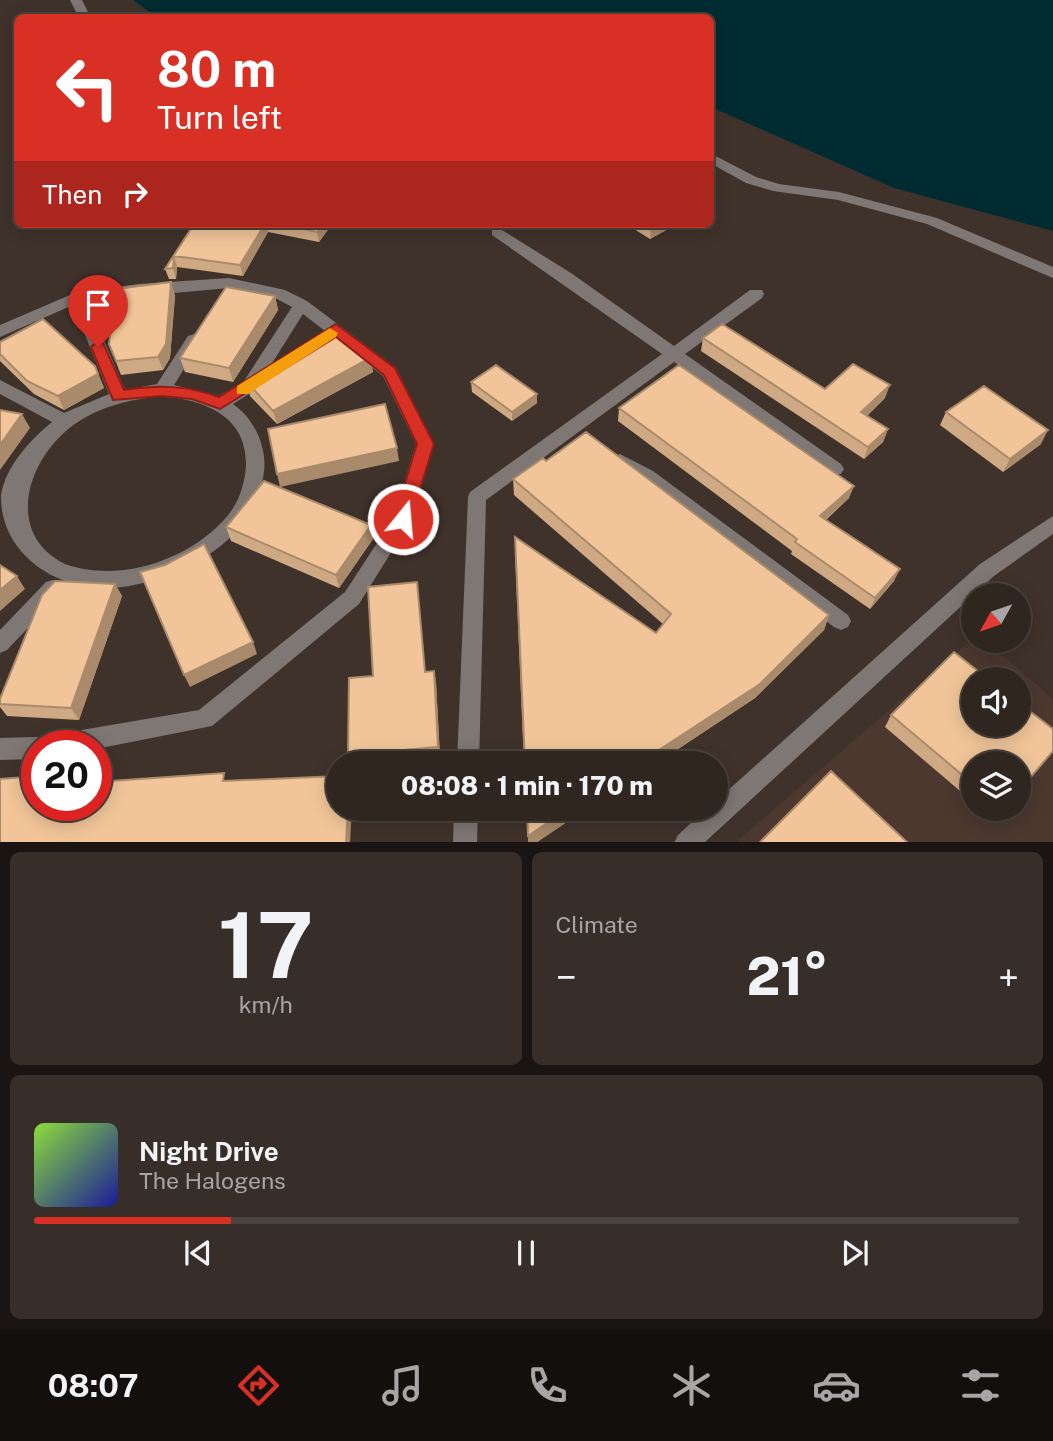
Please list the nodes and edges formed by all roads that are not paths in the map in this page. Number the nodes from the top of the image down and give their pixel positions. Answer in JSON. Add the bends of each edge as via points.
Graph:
{"nodes":[{"id":1,"x":714,"y":159,"type":"edge"},
{"id":2,"x":497,"y":232,"type":"dead end"},
{"id":3,"x":1053,"y":273,"type":"edge"},
{"id":4,"x":229,"y":283,"type":"junction"},
{"id":5,"x":756,"y":294,"type":"dead end"},
{"id":6,"x":77,"y":297,"type":"junction"},
{"id":7,"x":216,"y":304,"type":"edge"},
{"id":8,"x":301,"y":304,"type":"junction"},
{"id":9,"x":202,"y":326,"type":"edge"},
{"id":10,"x":0,"y":331,"type":"edge"},
{"id":11,"x":672,"y":355,"type":"junction"},
{"id":12,"x":283,"y":364,"type":"edge"},
{"id":13,"x":0,"y":386,"type":"edge"},
{"id":14,"x":250,"y":386,"type":"junction"},
{"id":15,"x":162,"y":390,"type":"junction"},
{"id":16,"x":119,"y":396,"type":"junction"},
{"id":17,"x":220,"y":404,"type":"junction"},
{"id":18,"x":64,"y":421,"type":"junction"},
{"id":19,"x":607,"y":451,"type":"edge"},
{"id":20,"x":835,"y":468,"type":"dead end"},
{"id":21,"x":6,"y":483,"type":"edge"},
{"id":22,"x":1053,"y":524,"type":"edge"},
{"id":23,"x":6,"y":533,"type":"edge"},
{"id":24,"x":65,"y":574,"type":"junction"},
{"id":25,"x":841,"y":621,"type":"dead end"},
{"id":26,"x":18,"y":627,"type":"junction"},
{"id":27,"x":0,"y":644,"type":"edge"},
{"id":28,"x":0,"y":655,"type":"edge"},
{"id":29,"x":112,"y":735,"type":"edge"},
{"id":30,"x":21,"y":748,"type":"edge"},
{"id":31,"x":0,"y":749,"type":"edge"},
{"id":32,"x":468,"y":751,"type":"edge"},
{"id":33,"x":21,"y":756,"type":"edge"},
{"id":34,"x":0,"y":764,"type":"edge"},
{"id":35,"x":466,"y":821,"type":"edge"},
{"id":36,"x":465,"y":842,"type":"edge"},
{"id":37,"x":687,"y":842,"type":"edge"}],
"edges":[{"from":1,"to":3,"type":"street","via":[[751,180],[778,188],[839,196],[932,221]]},
{"from":2,"to":11,"type":"street"},
{"from":4,"to":6,"type":"street"},
{"from":4,"to":7,"type":"street"},
{"from":4,"to":8,"type":"street"},
{"from":5,"to":11,"type":"street"},
{"from":6,"to":10,"type":"street"},
{"from":6,"to":16,"type":"street"},
{"from":8,"to":14,"type":"street"},
{"from":8,"to":29,"type":"street","via":[[331,333],[390,372],[425,444],[403,519],[352,598],[204,719]]},
{"from":9,"to":15,"type":"street"},
{"from":11,"to":20,"type":"street"},
{"from":11,"to":32,"type":"street","via":[[580,430],[477,497]]},
{"from":12,"to":14,"type":"street"},
{"from":13,"to":18,"type":"street"},
{"from":14,"to":17,"type":"street"},
{"from":15,"to":16,"type":"street"},
{"from":15,"to":17,"type":"street"},
{"from":16,"to":18,"type":"street"},
{"from":17,"to":24,"type":"street","via":[[245,425],[257,453],[254,486],[235,520],[201,550],[157,571],[109,580]]},
{"from":18,"to":21,"type":"street","via":[[32,449]]},
{"from":19,"to":25,"type":"street","via":[[647,475]]},
{"from":21,"to":23,"type":"street"},
{"from":22,"to":37,"type":"street","via":[[986,570]]},
{"from":23,"to":24,"type":"street","via":[[30,557]]},
{"from":24,"to":26,"type":"street"},
{"from":26,"to":27,"type":"street"},
{"from":26,"to":28,"type":"street"},
{"from":30,"to":31,"type":"street"},
{"from":33,"to":34,"type":"street"},
{"from":35,"to":36,"type":"street"}]}
